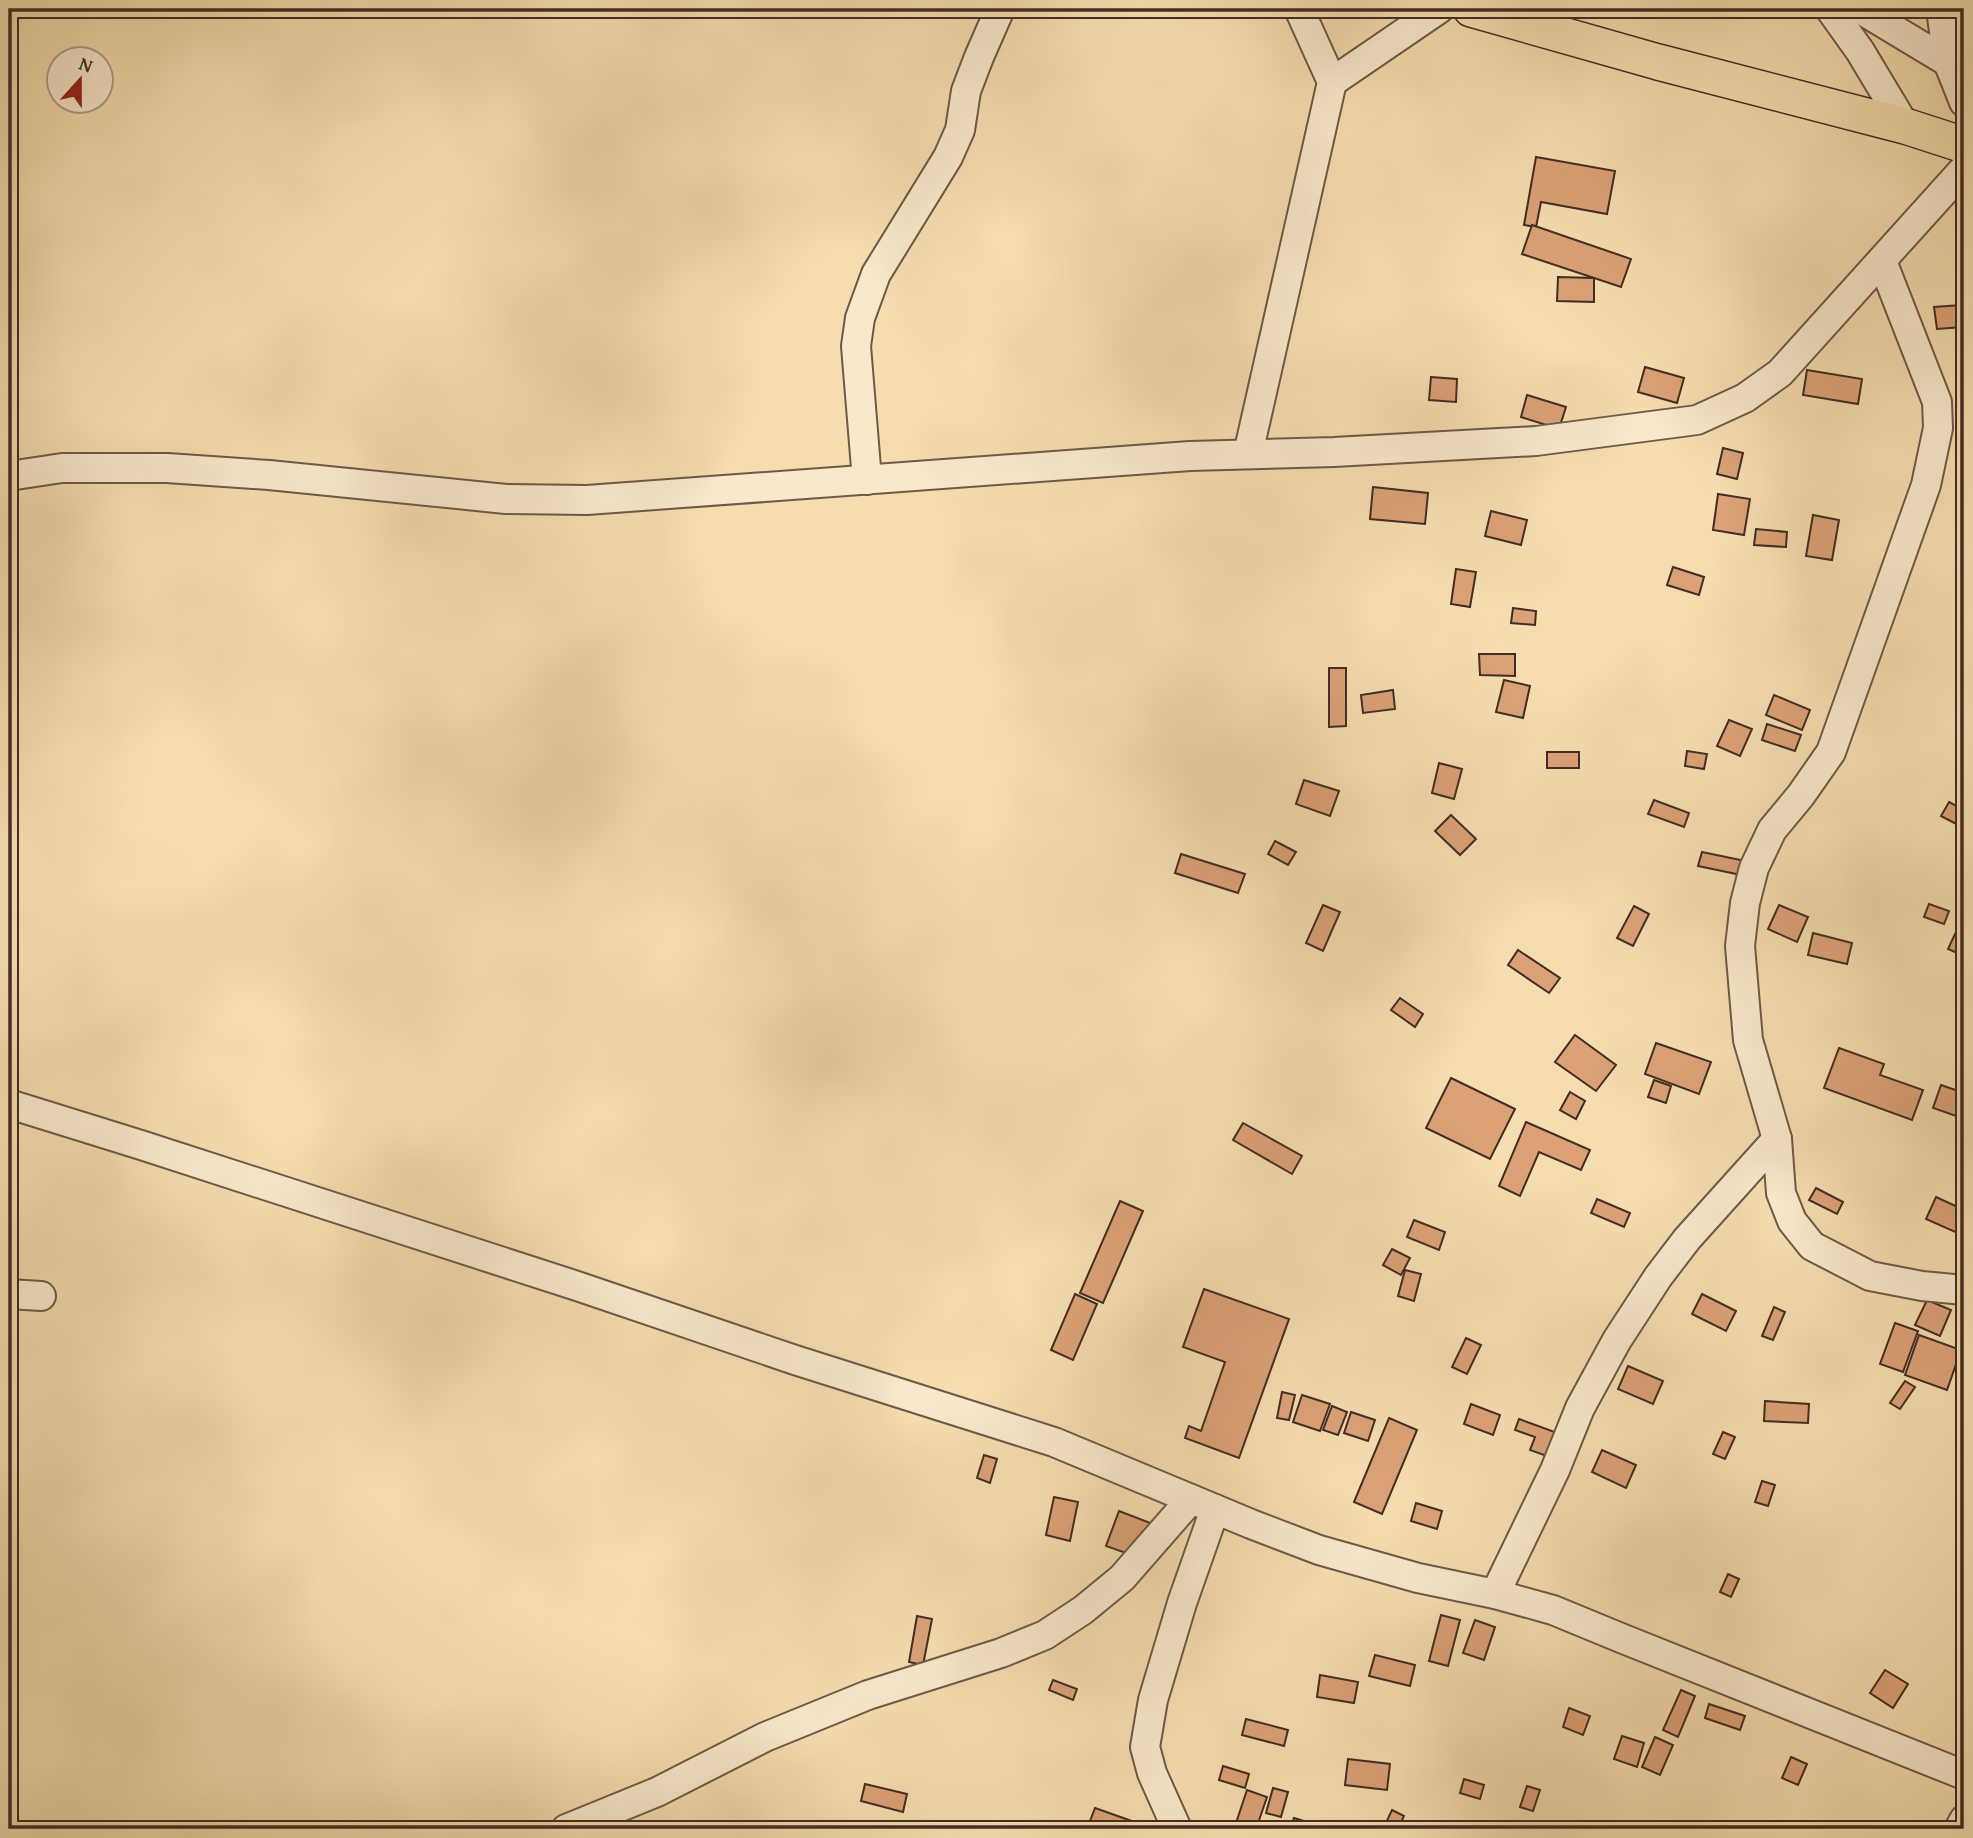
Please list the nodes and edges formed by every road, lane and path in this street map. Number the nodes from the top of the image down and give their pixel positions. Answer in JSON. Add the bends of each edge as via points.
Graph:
{"nodes":[{"id":1,"x":1001,"y":9,"type":"edge"},
{"id":2,"x":1299,"y":9,"type":"edge"},
{"id":3,"x":1439,"y":9,"type":"edge"},
{"id":4,"x":1472,"y":9,"type":"edge"},
{"id":5,"x":1830,"y":9,"type":"edge"},
{"id":6,"x":1860,"y":9,"type":"edge"},
{"id":7,"x":1941,"y":9,"type":"edge"},
{"id":8,"x":1948,"y":62,"type":"junction"},
{"id":9,"x":1332,"y":82,"type":"junction"},
{"id":10,"x":1964,"y":102,"type":"edge"},
{"id":11,"x":1905,"y":126,"type":"junction"},
{"id":12,"x":1964,"y":145,"type":"edge"},
{"id":13,"x":1964,"y":169,"type":"edge"},
{"id":14,"x":1882,"y":261,"type":"junction"},
{"id":15,"x":1248,"y":454,"type":"junction"},
{"id":16,"x":9,"y":476,"type":"edge"},
{"id":17,"x":867,"y":480,"type":"junction"},
{"id":18,"x":9,"y":1104,"type":"edge"},
{"id":19,"x":1777,"y":1139,"type":"junction"},
{"id":20,"x":1964,"y":1290,"type":"edge"},
{"id":21,"x":9,"y":1294,"type":"edge"},
{"id":22,"x":41,"y":1296,"type":"dead end"},
{"id":23,"x":1203,"y":1504,"type":"junction"},
{"id":24,"x":1495,"y":1594,"type":"junction"},
{"id":25,"x":1964,"y":1775,"type":"edge"},
{"id":26,"x":1964,"y":1820,"type":"edge"},
{"id":27,"x":566,"y":1829,"type":"edge"},
{"id":28,"x":1177,"y":1829,"type":"edge"},
{"id":29,"x":1959,"y":1829,"type":"edge"}],
"edges":[{"from":1,"to":17,"type":"street","via":[[978,57],[966,91],[960,130],[948,157],[876,274],[860,318],[856,346]]},
{"from":2,"to":9,"type":"street"},
{"from":3,"to":9,"type":"street"},
{"from":4,"to":11,"type":"main road"},
{"from":5,"to":11,"type":"street"},
{"from":6,"to":8,"type":"street"},
{"from":7,"to":8,"type":"street"},
{"from":8,"to":10,"type":"street"},
{"from":9,"to":15,"type":"street"},
{"from":11,"to":12,"type":"main road"},
{"from":13,"to":14,"type":"street"},
{"from":14,"to":15,"type":"street","via":[[1780,373],[1745,398],[1698,420],[1536,440]]},
{"from":14,"to":19,"type":"street","via":[[1937,402],[1938,428],[1926,485],[1831,752],[1772,830],[1754,868],[1745,903],[1740,946],[1748,1040]]},
{"from":15,"to":17,"type":"street"},
{"from":16,"to":17,"type":"street","via":[[62,468],[167,468],[506,499],[587,500]]},
{"from":18,"to":23,"type":"street","via":[[1054,1442]]},
{"from":19,"to":20,"type":"street","via":[[1781,1193],[1792,1221],[1812,1246],[1870,1276]]},
{"from":19,"to":24,"type":"street","via":[[1687,1239],[1618,1340],[1580,1408]]},
{"from":21,"to":22,"type":"street"},
{"from":23,"to":24,"type":"street","via":[[1319,1550]]},
{"from":23,"to":27,"type":"street","via":[[1122,1578],[1045,1635],[778,1731],[657,1791]]},
{"from":23,"to":28,"type":"street","via":[[1145,1747]]},
{"from":24,"to":25,"type":"street","via":[[1553,1609]]},
{"from":26,"to":29,"type":"street"}]}
